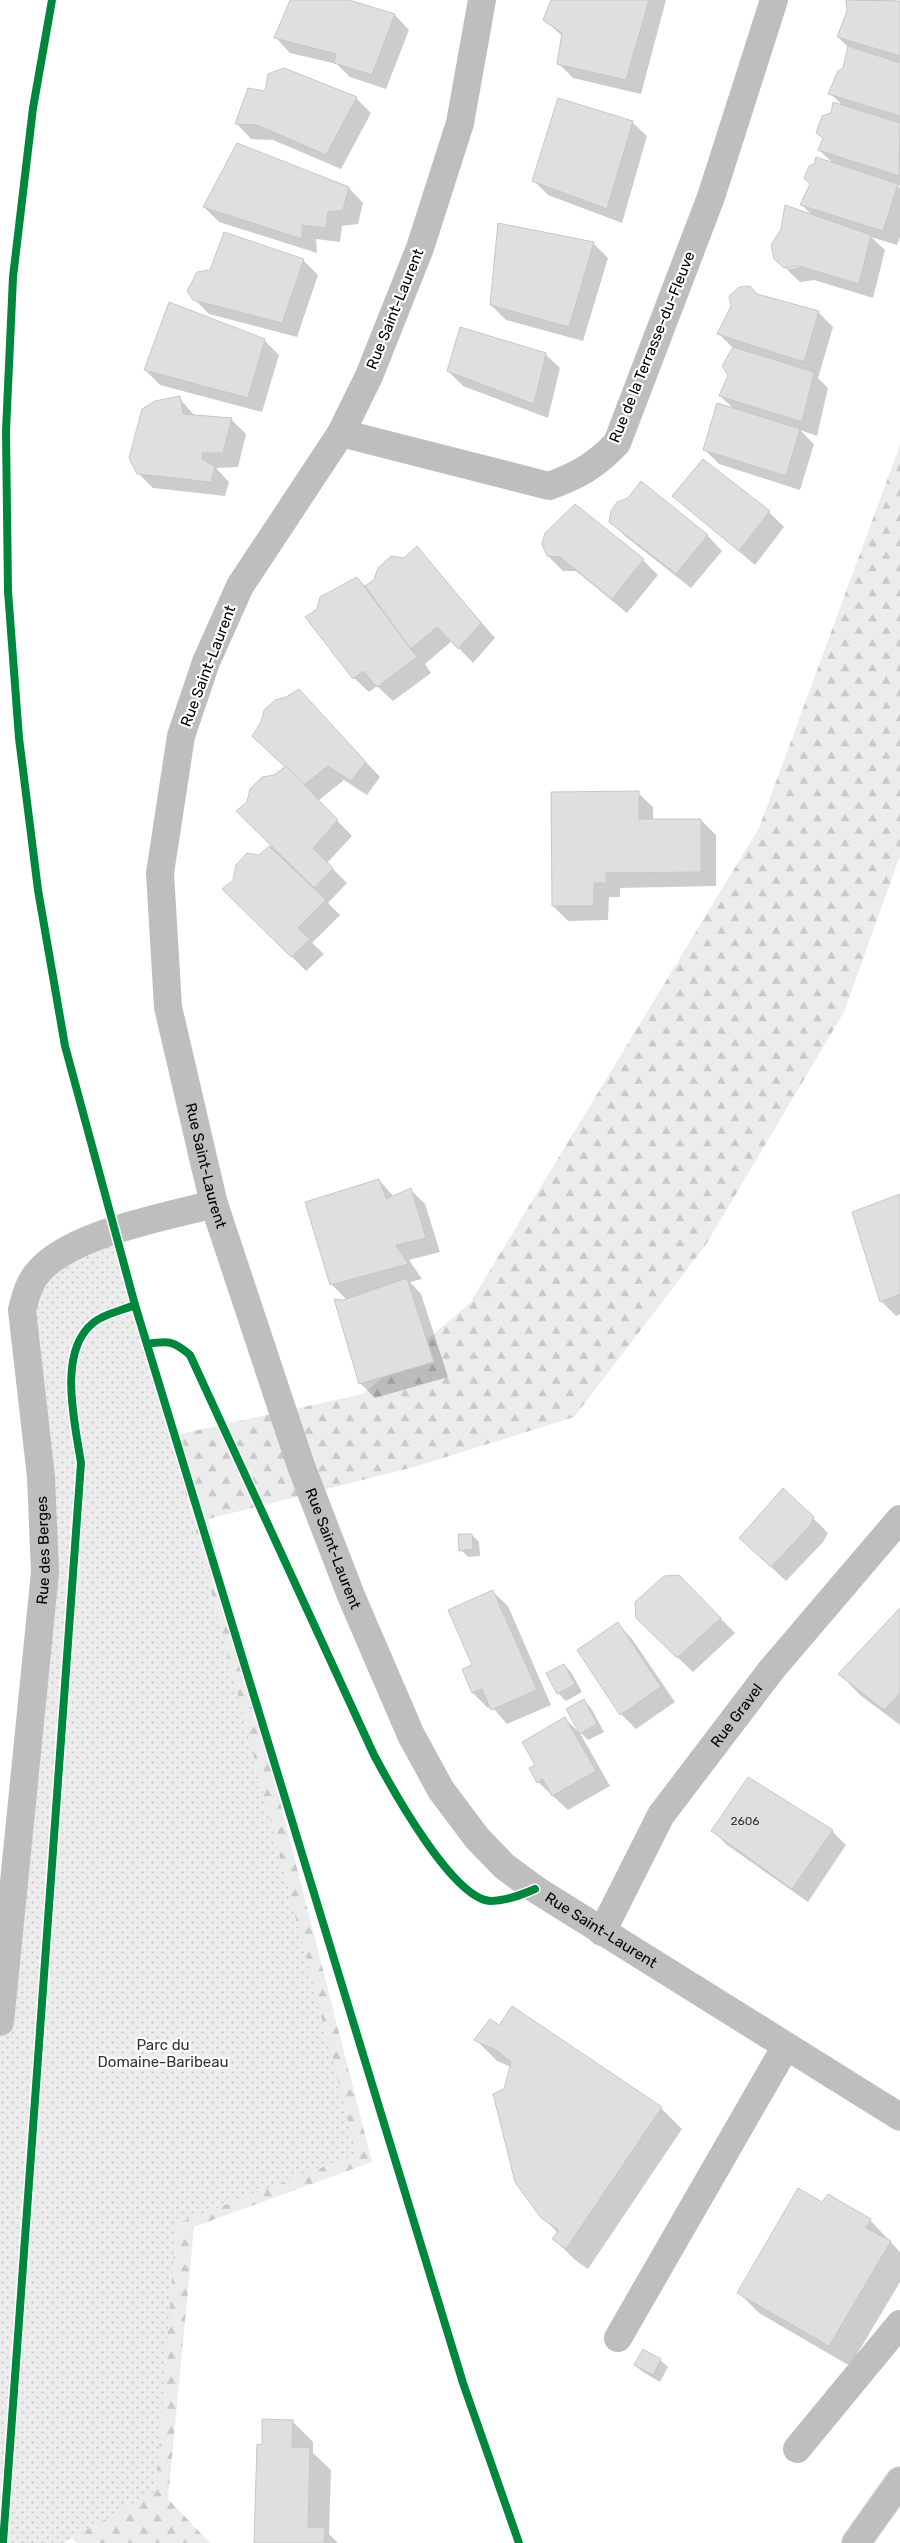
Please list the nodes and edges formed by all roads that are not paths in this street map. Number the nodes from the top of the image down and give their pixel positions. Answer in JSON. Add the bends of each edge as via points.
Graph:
{"nodes":[{"id":1,"x":482,"y":0,"type":"edge"},
{"id":2,"x":774,"y":0,"type":"edge"},
{"id":3,"x":342,"y":433,"type":"junction"},
{"id":4,"x":214,"y":1204,"type":"junction"},
{"id":5,"x":900,"y":1520,"type":"edge"},
{"id":6,"x":602,"y":1932,"type":"junction"},
{"id":7,"x":0,"y":2022,"type":"edge"},
{"id":8,"x":786,"y":2046,"type":"junction"},
{"id":9,"x":900,"y":2117,"type":"edge"},
{"id":10,"x":900,"y":2324,"type":"edge"},
{"id":11,"x":618,"y":2338,"type":"dead end"},
{"id":12,"x":797,"y":2449,"type":"dead end"},
{"id":13,"x":900,"y":2481,"type":"edge"},
{"id":14,"x":856,"y":2543,"type":"edge"}],
"edges":[{"from":1,"to":3,"type":"street","name":"Rue Saint-Laurent","via":[[460,123],[420,248],[369,376]]},
{"from":2,"to":3,"type":"street","name":"Rue de la Terrasse-du-Fleuve","via":[[711,197],[617,443],[599,462],[548,486]]},
{"from":3,"to":4,"type":"street","name":"Rue Saint-Laurent","via":[[240,586],[206,662],[180,736],[160,873],[168,1007]]},
{"from":4,"to":6,"type":"street","name":"Rue Saint-Laurent","via":[[301,1466],[352,1598],[411,1735],[441,1790],[477,1838],[504,1866]]},
{"from":4,"to":7,"type":"street","name":"Rue des Berges","via":[[81,1243],[36,1274],[22,1310],[41,1476],[44,1572]]},
{"from":5,"to":6,"type":"street","name":"Rue Gravel","via":[[772,1668],[661,1815]]},
{"from":6,"to":8,"type":"street","name":"Rue Saint-Laurent"},
{"from":8,"to":9,"type":"street","name":"Rue Saint-Laurent"},
{"from":8,"to":11,"type":"street"},
{"from":10,"to":12,"type":"street"},
{"from":13,"to":14,"type":"street"}]}
